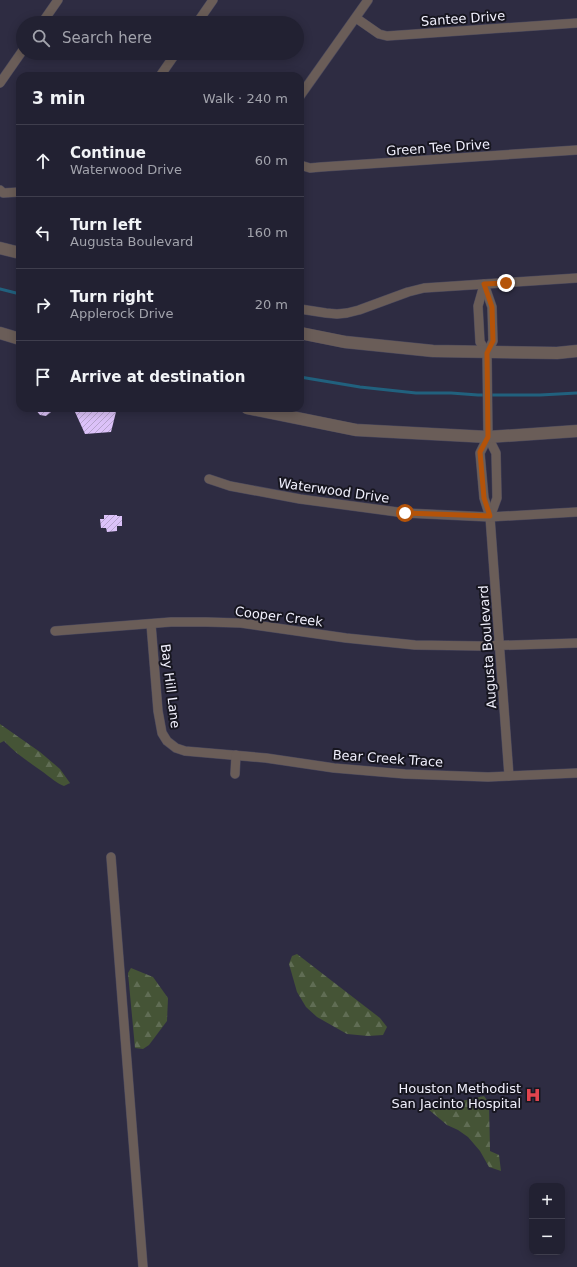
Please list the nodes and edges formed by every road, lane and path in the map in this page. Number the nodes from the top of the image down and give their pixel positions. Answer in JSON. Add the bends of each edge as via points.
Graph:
{"nodes":[{"id":1,"x":58,"y":0,"type":"edge"},
{"id":2,"x":214,"y":0,"type":"edge"},
{"id":3,"x":368,"y":0,"type":"edge"},
{"id":4,"x":47,"y":16,"type":"edge"},
{"id":5,"x":202,"y":16,"type":"edge"},
{"id":6,"x":356,"y":18,"type":"junction"},
{"id":7,"x":577,"y":23,"type":"edge"},
{"id":8,"x":16,"y":60,"type":"edge"},
{"id":9,"x":171,"y":60,"type":"edge"},
{"id":10,"x":163,"y":72,"type":"edge"},
{"id":11,"x":0,"y":83,"type":"edge"},
{"id":12,"x":304,"y":90,"type":"edge"},
{"id":13,"x":577,"y":150,"type":"edge"},
{"id":14,"x":304,"y":166,"type":"edge"},
{"id":15,"x":0,"y":190,"type":"edge"},
{"id":16,"x":16,"y":192,"type":"edge"},
{"id":17,"x":0,"y":248,"type":"edge"},
{"id":18,"x":16,"y":252,"type":"edge"},
{"id":19,"x":577,"y":278,"type":"edge"},
{"id":20,"x":484,"y":284,"type":"junction"},
{"id":21,"x":304,"y":310,"type":"edge"},
{"id":22,"x":0,"y":333,"type":"edge"},
{"id":23,"x":304,"y":334,"type":"edge"},
{"id":24,"x":16,"y":338,"type":"edge"},
{"id":25,"x":577,"y":351,"type":"edge"},
{"id":26,"x":487,"y":353,"type":"junction"},
{"id":27,"x":267,"y":412,"type":"edge"},
{"id":28,"x":577,"y":432,"type":"edge"},
{"id":29,"x":488,"y":437,"type":"junction"},
{"id":30,"x":209,"y":479,"type":"dead end"},
{"id":31,"x":577,"y":512,"type":"edge"},
{"id":32,"x":490,"y":516,"type":"junction"},
{"id":33,"x":151,"y":624,"type":"junction"},
{"id":34,"x":55,"y":631,"type":"dead end"},
{"id":35,"x":577,"y":643,"type":"edge"},
{"id":36,"x":500,"y":646,"type":"junction"},
{"id":37,"x":197,"y":752,"type":"joint"},
{"id":38,"x":236,"y":755,"type":"junction"},
{"id":39,"x":235,"y":774,"type":"dead end"},
{"id":40,"x":577,"y":774,"type":"edge"},
{"id":41,"x":510,"y":776,"type":"junction"},
{"id":42,"x":111,"y":857,"type":"dead end"},
{"id":43,"x":143,"y":1267,"type":"edge"}],
"edges":[{"from":1,"to":4,"type":"street"},
{"from":2,"to":5,"type":"street"},
{"from":3,"to":6,"type":"street"},
{"from":6,"to":7,"type":"street","name":"Santee Drive","via":[[379,34],[387,36]]},
{"from":6,"to":12,"type":"street"},
{"from":8,"to":11,"type":"street"},
{"from":9,"to":10,"type":"street"},
{"from":13,"to":14,"type":"street","name":"Green Tee Drive","via":[[320,168]]},
{"from":15,"to":16,"type":"street","via":[[3,193]]},
{"from":17,"to":18,"type":"street"},
{"from":19,"to":20,"type":"street"},
{"from":20,"to":21,"type":"street","via":[[424,288],[347,313]]},
{"from":20,"to":26,"type":"street","name":"Augusta Boulevard","via":[[492,307],[493,341]]},
{"from":20,"to":26,"type":"street","name":"Augusta Boulevard","via":[[478,306],[480,342]]},
{"from":22,"to":24,"type":"street"},
{"from":23,"to":26,"type":"street","via":[[389,347]]},
{"from":25,"to":26,"type":"street"},
{"from":26,"to":29,"type":"street","name":"Augusta Boulevard"},
{"from":27,"to":29,"type":"street","via":[[356,430]]},
{"from":28,"to":29,"type":"street"},
{"from":29,"to":32,"type":"street","name":"Augusta Boulevard","via":[[480,452],[484,498]]},
{"from":29,"to":32,"type":"street","name":"Augusta Boulevard","via":[[496,453],[497,498]]},
{"from":30,"to":32,"type":"street","name":"Waterwood Drive","via":[[230,486],[353,507],[405,513]]},
{"from":31,"to":32,"type":"street","name":"Waterwood Drive"},
{"from":32,"to":36,"type":"street","name":"Augusta Boulevard"},
{"from":33,"to":34,"type":"street","name":"Cooper Creek"},
{"from":33,"to":36,"type":"street","name":"Cooper Creek","via":[[241,623],[380,642]]},
{"from":33,"to":37,"type":"street","name":"Bay Hill Lane","via":[[162,733],[176,748]]},
{"from":35,"to":36,"type":"street","name":"Cooper Creek"},
{"from":36,"to":41,"type":"street","name":"Augusta Boulevard"},
{"from":37,"to":38,"type":"street","name":"Bear Creek Trace"},
{"from":38,"to":39,"type":"street"},
{"from":38,"to":41,"type":"street","name":"Bear Creek Trace","via":[[405,774]]},
{"from":40,"to":41,"type":"street","name":"Bear Creek Trace"},
{"from":42,"to":43,"type":"street"}]}
